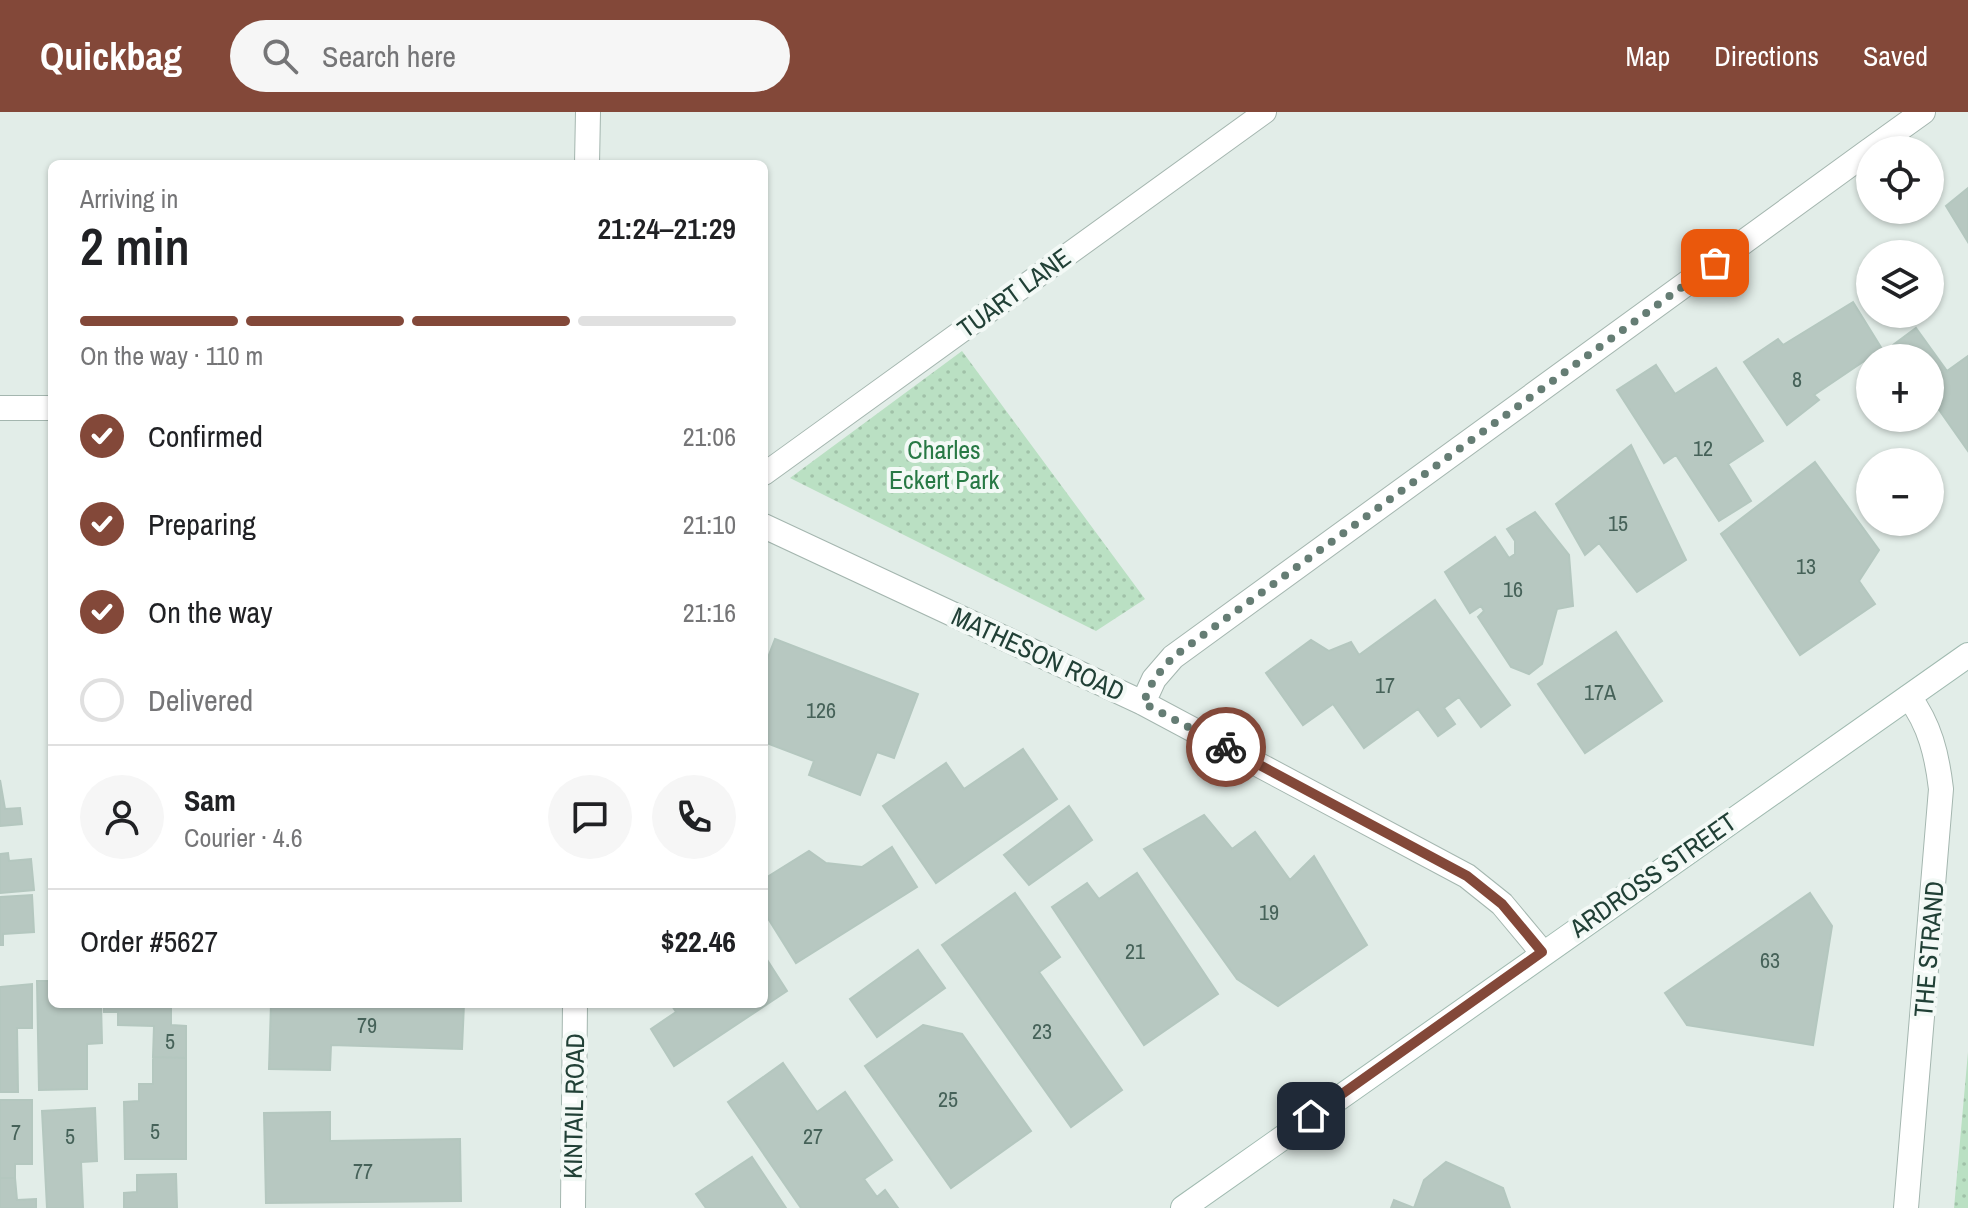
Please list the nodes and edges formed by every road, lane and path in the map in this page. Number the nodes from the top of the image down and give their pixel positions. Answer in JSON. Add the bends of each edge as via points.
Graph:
{"nodes":[{"id":1,"x":588,"y":112,"type":"edge"},
{"id":2,"x":1265,"y":112,"type":"edge"},
{"id":3,"x":1923,"y":112,"type":"edge"},
{"id":4,"x":1890,"y":136,"type":"edge"},
{"id":5,"x":587,"y":160,"type":"edge"},
{"id":6,"x":1856,"y":160,"type":"edge"},
{"id":7,"x":0,"y":408,"type":"edge"},
{"id":8,"x":48,"y":408,"type":"edge"},
{"id":9,"x":768,"y":471,"type":"edge"},
{"id":10,"x":768,"y":528,"type":"edge"},
{"id":11,"x":1968,"y":655,"type":"edge"},
{"id":12,"x":1909,"y":697,"type":"junction"},
{"id":13,"x":1143,"y":703,"type":"junction"},
{"id":14,"x":1542,"y":952,"type":"junction"},
{"id":15,"x":575,"y":1008,"type":"edge"},
{"id":16,"x":573,"y":1208,"type":"edge"},
{"id":17,"x":1183,"y":1208,"type":"edge"},
{"id":18,"x":1906,"y":1208,"type":"edge"}],
"edges":[{"from":1,"to":5,"type":"street"},
{"from":2,"to":9,"type":"lane","name":"TUART LANE"},
{"from":3,"to":4,"type":"street"},
{"from":6,"to":13,"type":"street","via":[[1173,657]]},
{"from":7,"to":8,"type":"street"},
{"from":10,"to":13,"type":"street","name":"MATHESON ROAD"},
{"from":11,"to":12,"type":"street","name":"ARDROSS STREET"},
{"from":12,"to":14,"type":"street","name":"ARDROSS STREET"},
{"from":12,"to":18,"type":"street","name":"THE STRAND","via":[[1936,749],[1941,789]]},
{"from":13,"to":14,"type":"street","name":"MATHESON ROAD","via":[[1467,876],[1502,904]]},
{"from":14,"to":17,"type":"street","name":"ARDROSS STREET"},
{"from":15,"to":16,"type":"street","name":"KINTAIL ROAD"}]}
